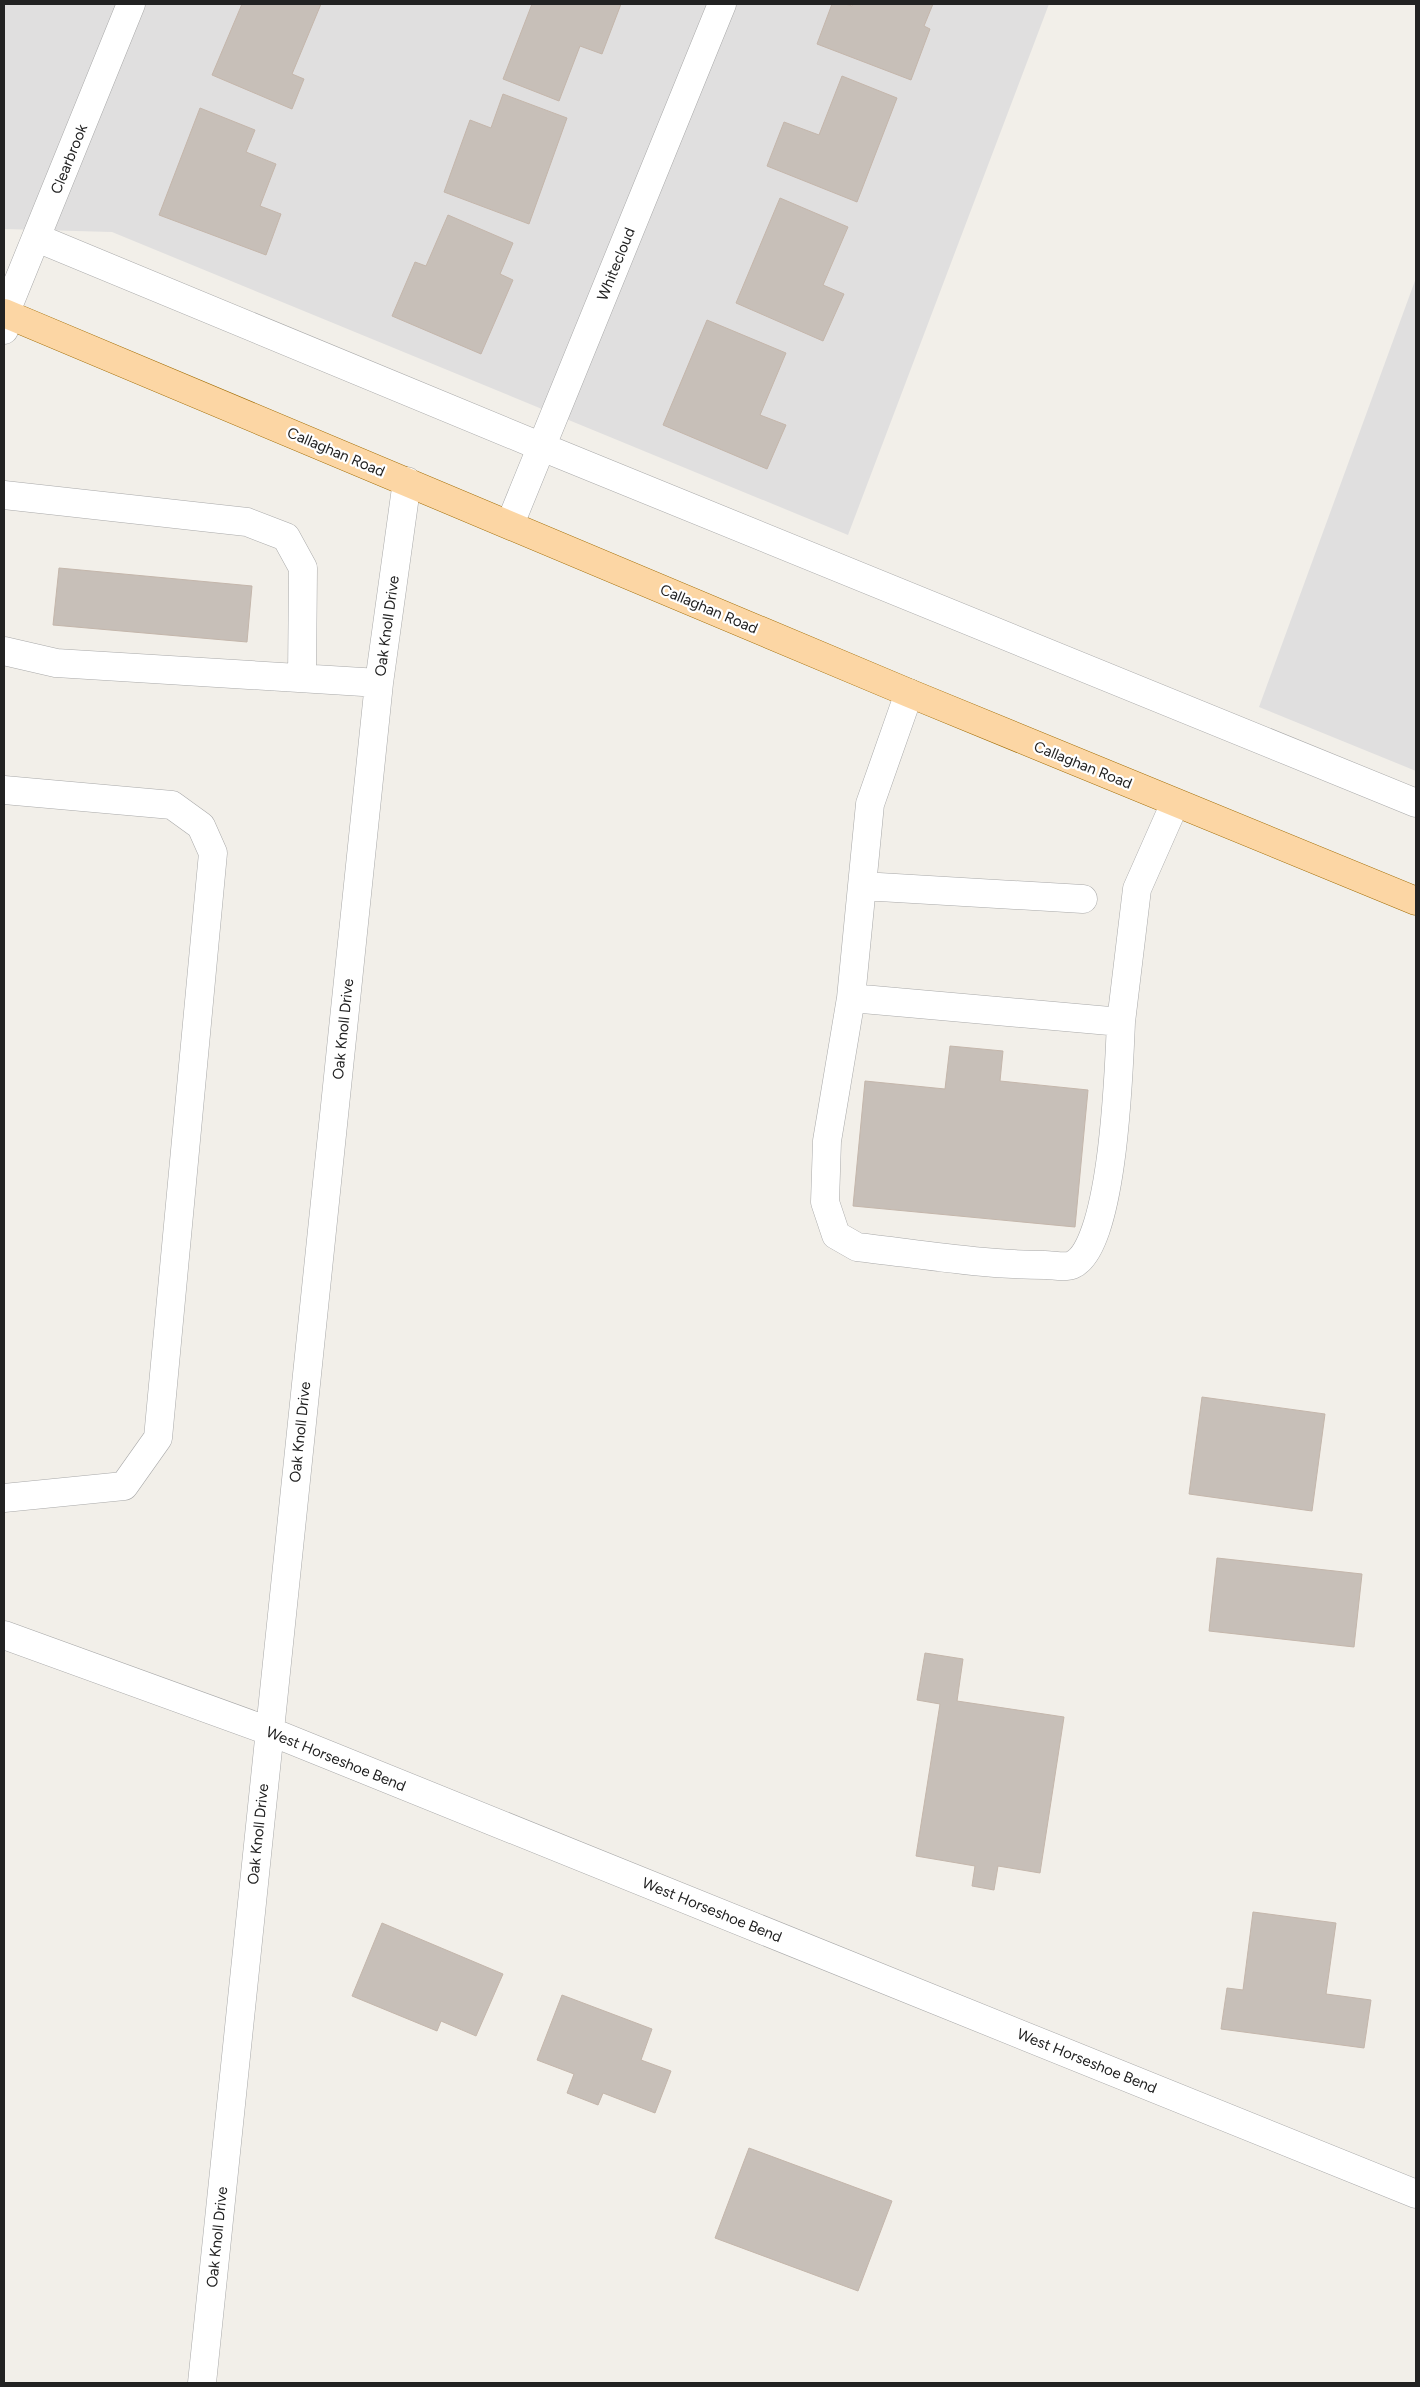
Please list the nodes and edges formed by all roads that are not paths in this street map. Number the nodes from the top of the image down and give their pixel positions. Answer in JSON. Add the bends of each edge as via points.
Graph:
{"nodes":[{"id":1,"x":131,"y":4,"type":"edge"},
{"id":2,"x":722,"y":4,"type":"edge"},
{"id":3,"x":37,"y":238,"type":"junction"},
{"id":4,"x":4,"y":319,"type":"edge"},
{"id":5,"x":542,"y":447,"type":"junction"},
{"id":6,"x":407,"y":481,"type":"junction"},
{"id":7,"x":4,"y":495,"type":"edge"},
{"id":8,"x":510,"y":524,"type":"junction"},
{"id":9,"x":4,"y":651,"type":"edge"},
{"id":10,"x":302,"y":678,"type":"junction"},
{"id":11,"x":379,"y":683,"type":"junction"},
{"id":12,"x":909,"y":693,"type":"junction"},
{"id":13,"x":4,"y":790,"type":"edge"},
{"id":14,"x":1175,"y":803,"type":"junction"},
{"id":15,"x":1416,"y":803,"type":"edge"},
{"id":16,"x":862,"y":886,"type":"junction"},
{"id":17,"x":1083,"y":899,"type":"dead end"},
{"id":18,"x":1416,"y":901,"type":"edge"},
{"id":19,"x":851,"y":998,"type":"junction"},
{"id":20,"x":1121,"y":1022,"type":"junction"},
{"id":21,"x":4,"y":1498,"type":"edge"},
{"id":22,"x":4,"y":1635,"type":"edge"},
{"id":23,"x":269,"y":1731,"type":"junction"},
{"id":24,"x":1416,"y":2194,"type":"edge"},
{"id":25,"x":202,"y":2383,"type":"edge"}],
"edges":[{"from":1,"to":3,"type":"street","name":"Clearbrook"},
{"from":2,"to":5,"type":"street","name":"Whitecloud"},
{"from":3,"to":4,"type":"street","name":"Clearbrook"},
{"from":3,"to":5,"type":"street"},
{"from":4,"to":6,"type":"main road","name":"Callaghan Road"},
{"from":5,"to":8,"type":"street","name":"Whitecloud"},
{"from":5,"to":15,"type":"street"},
{"from":6,"to":8,"type":"main road","name":"Callaghan Road"},
{"from":6,"to":11,"type":"street","name":"Oak Knoll Drive"},
{"from":7,"to":10,"type":"street","via":[[247,522],[286,537],[303,568]]},
{"from":8,"to":12,"type":"main road","name":"Callaghan Road"},
{"from":9,"to":10,"type":"street","via":[[56,663]]},
{"from":10,"to":11,"type":"street"},
{"from":11,"to":23,"type":"street","name":"Oak Knoll Drive"},
{"from":12,"to":14,"type":"main road","name":"Callaghan Road"},
{"from":12,"to":16,"type":"street","via":[[870,804]]},
{"from":13,"to":21,"type":"street","via":[[172,805],[201,826],[213,854],[158,1438],[124,1486]]},
{"from":14,"to":18,"type":"main road","name":"Callaghan Road"},
{"from":14,"to":20,"type":"street","via":[[1137,889]]},
{"from":16,"to":17,"type":"street"},
{"from":16,"to":19,"type":"street"},
{"from":19,"to":20,"type":"street"},
{"from":19,"to":20,"type":"street","via":[[827,1141],[824,1202],[836,1235],[857,1247],[1022,1265],[1071,1265],[1085,1255],[1098,1223],[1115,1128]]},
{"from":22,"to":23,"type":"street","name":"West Horseshoe Bend"},
{"from":23,"to":24,"type":"street","name":"West Horseshoe Bend"},
{"from":23,"to":25,"type":"street","name":"Oak Knoll Drive"}]}
